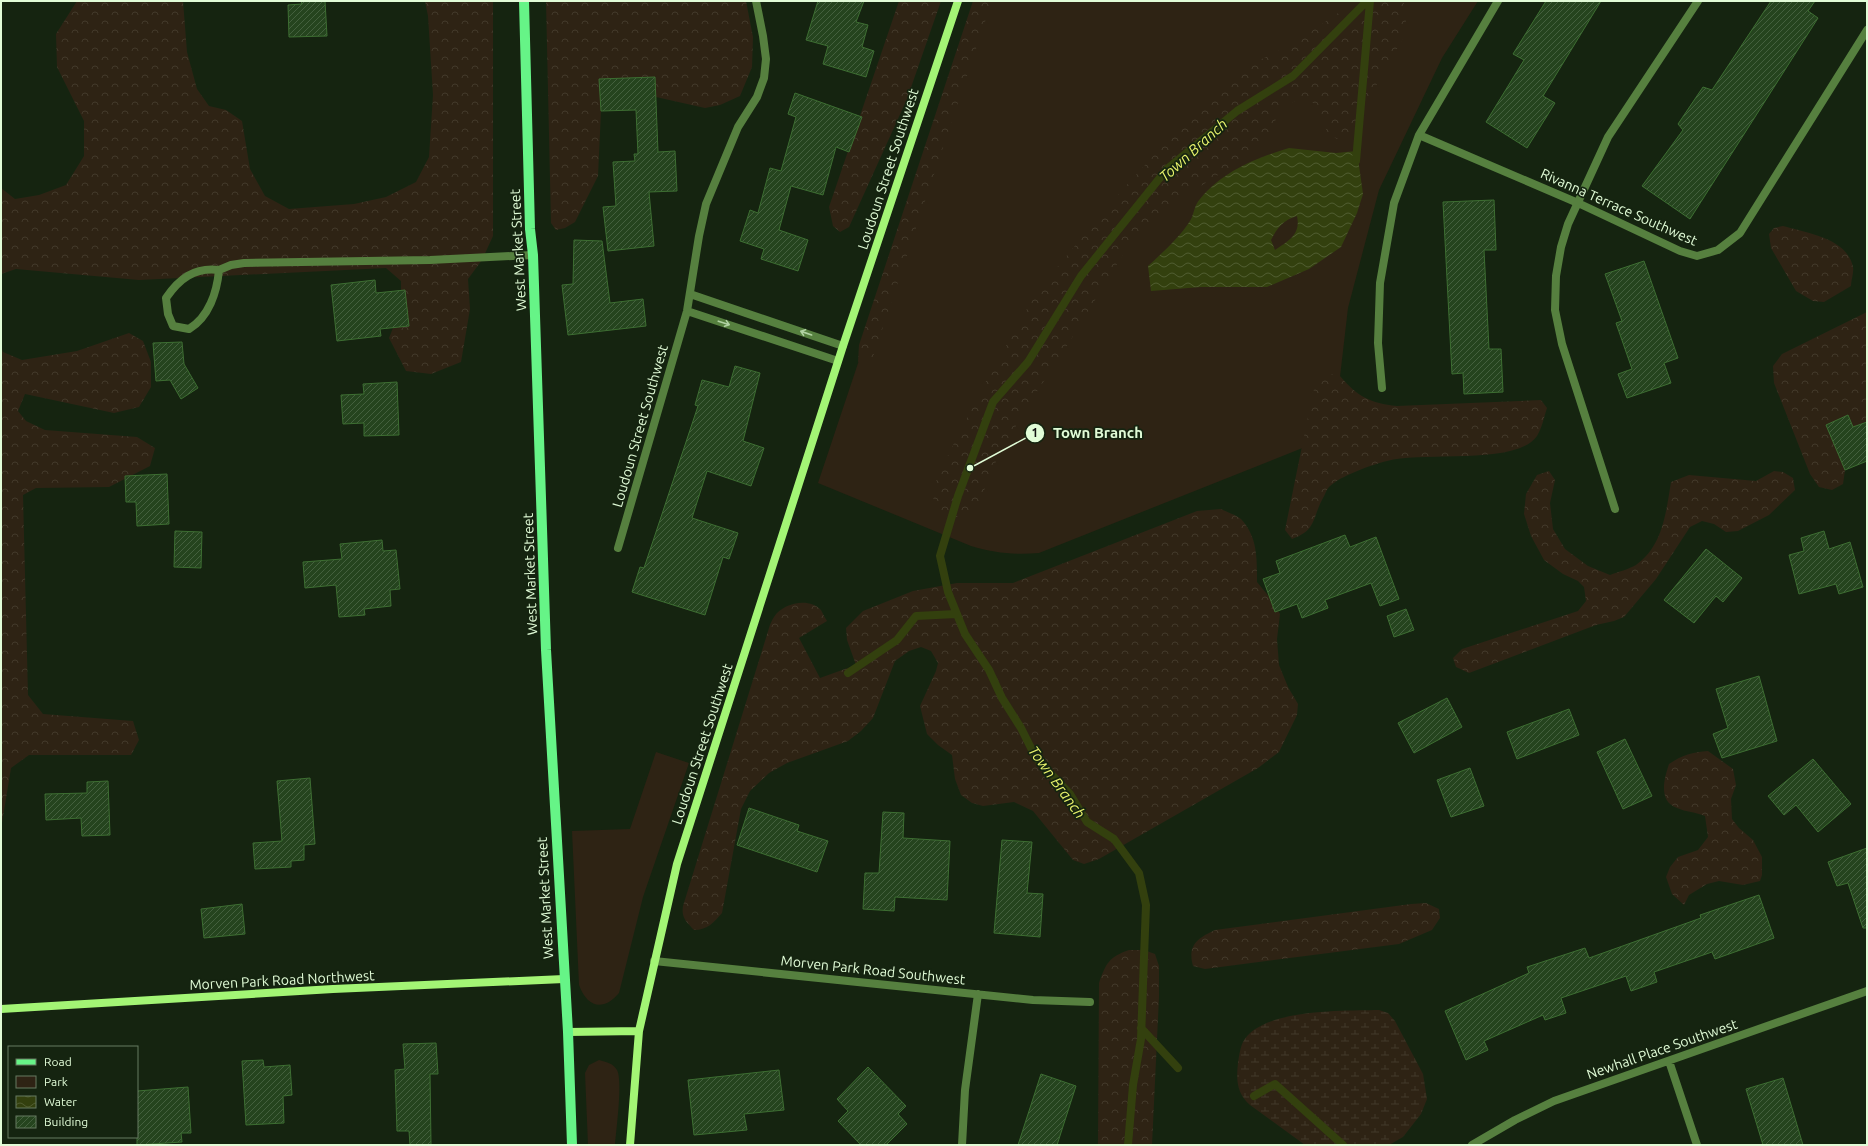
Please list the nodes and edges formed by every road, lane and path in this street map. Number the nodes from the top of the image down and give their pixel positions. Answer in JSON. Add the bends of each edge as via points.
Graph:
{"nodes":[{"id":1,"x":524,"y":1,"type":"edge"},
{"id":2,"x":756,"y":1,"type":"edge"},
{"id":3,"x":958,"y":1,"type":"edge"},
{"id":4,"x":1498,"y":1,"type":"edge"},
{"id":5,"x":1698,"y":1,"type":"edge"},
{"id":6,"x":1867,"y":30,"type":"edge"},
{"id":7,"x":1419,"y":135,"type":"junction"},
{"id":8,"x":1578,"y":203,"type":"junction"},
{"id":9,"x":533,"y":255,"type":"junction"},
{"id":10,"x":219,"y":270,"type":"junction"},
{"id":11,"x":690,"y":294,"type":"junction"},
{"id":12,"x":687,"y":311,"type":"junction"},
{"id":13,"x":843,"y":346,"type":"junction"},
{"id":14,"x":838,"y":361,"type":"junction"},
{"id":15,"x":1382,"y":388,"type":"dead end"},
{"id":16,"x":1615,"y":509,"type":"dead end"},
{"id":17,"x":618,"y":548,"type":"dead end"},
{"id":18,"x":654,"y":961,"type":"junction"},
{"id":19,"x":564,"y":979,"type":"junction"},
{"id":20,"x":1867,"y":991,"type":"edge"},
{"id":21,"x":978,"y":994,"type":"junction"},
{"id":22,"x":1090,"y":1002,"type":"dead end"},
{"id":23,"x":1,"y":1008,"type":"edge"},
{"id":24,"x":639,"y":1031,"type":"junction"},
{"id":25,"x":568,"y":1032,"type":"junction"},
{"id":26,"x":1669,"y":1061,"type":"junction"},
{"id":27,"x":572,"y":1145,"type":"edge"},
{"id":28,"x":630,"y":1145,"type":"edge"},
{"id":29,"x":962,"y":1145,"type":"edge"},
{"id":30,"x":1472,"y":1145,"type":"edge"},
{"id":31,"x":1696,"y":1145,"type":"edge"}],
"edges":[{"from":1,"to":9,"type":"main road","name":"West Market Street","via":[[530,229]]},
{"from":2,"to":11,"type":"street","name":"Loudoun Street Southwest","via":[[766,59],[764,78],[757,98],[738,127],[706,204]]},
{"from":3,"to":13,"type":"main road","name":"Loudoun Street Southwest"},
{"from":4,"to":7,"type":"street"},
{"from":5,"to":8,"type":"street","via":[[1608,136]]},
{"from":6,"to":8,"type":"street","name":"Rivanna Terrace Southwest","via":[[1740,233],[1718,250],[1697,256],[1680,251]]},
{"from":7,"to":8,"type":"street","name":"Rivanna Terrace Southwest"},
{"from":7,"to":15,"type":"street","via":[[1394,203],[1380,283],[1378,343]]},
{"from":8,"to":16,"type":"street","via":[[1561,247],[1556,276],[1555,310],[1562,344]]},
{"from":9,"to":10,"type":"street","via":[[430,260],[244,263]]},
{"from":9,"to":19,"type":"main road","name":"West Market Street","via":[[546,650]]},
{"from":10,"to":10,"type":"street","via":[[207,312],[189,329],[173,326],[166,298],[175,284],[199,271]]},
{"from":11,"to":12,"type":"street","name":"Loudoun Street Southwest"},
{"from":13,"to":11,"type":"street","one_way":true},
{"from":12,"to":14,"type":"street","one_way":true},
{"from":12,"to":17,"type":"street","name":"Loudoun Street Southwest"},
{"from":13,"to":14,"type":"main road","name":"Loudoun Street Southwest"},
{"from":14,"to":18,"type":"main road","name":"Loudoun Street Southwest","via":[[677,864]]},
{"from":18,"to":21,"type":"street","name":"Morven Park Road Southwest"},
{"from":18,"to":24,"type":"main road","name":"Loudoun Street Southwest"},
{"from":19,"to":23,"type":"main road","name":"Morven Park Road Northwest"},
{"from":19,"to":25,"type":"main road","name":"West Market Street"},
{"from":20,"to":26,"type":"street","name":"Newhall Place Southwest"},
{"from":21,"to":22,"type":"street","name":"Morven Park Road Southwest","via":[[1033,1000]]},
{"from":21,"to":29,"type":"street","via":[[965,1090]]},
{"from":24,"to":25,"type":"main road"},
{"from":24,"to":28,"type":"main road","name":"Loudoun Street Southwest"},
{"from":25,"to":27,"type":"main road","name":"West Market Street"},
{"from":26,"to":30,"type":"street","name":"Newhall Place Southwest","via":[[1554,1101]]},
{"from":26,"to":31,"type":"street"}]}
